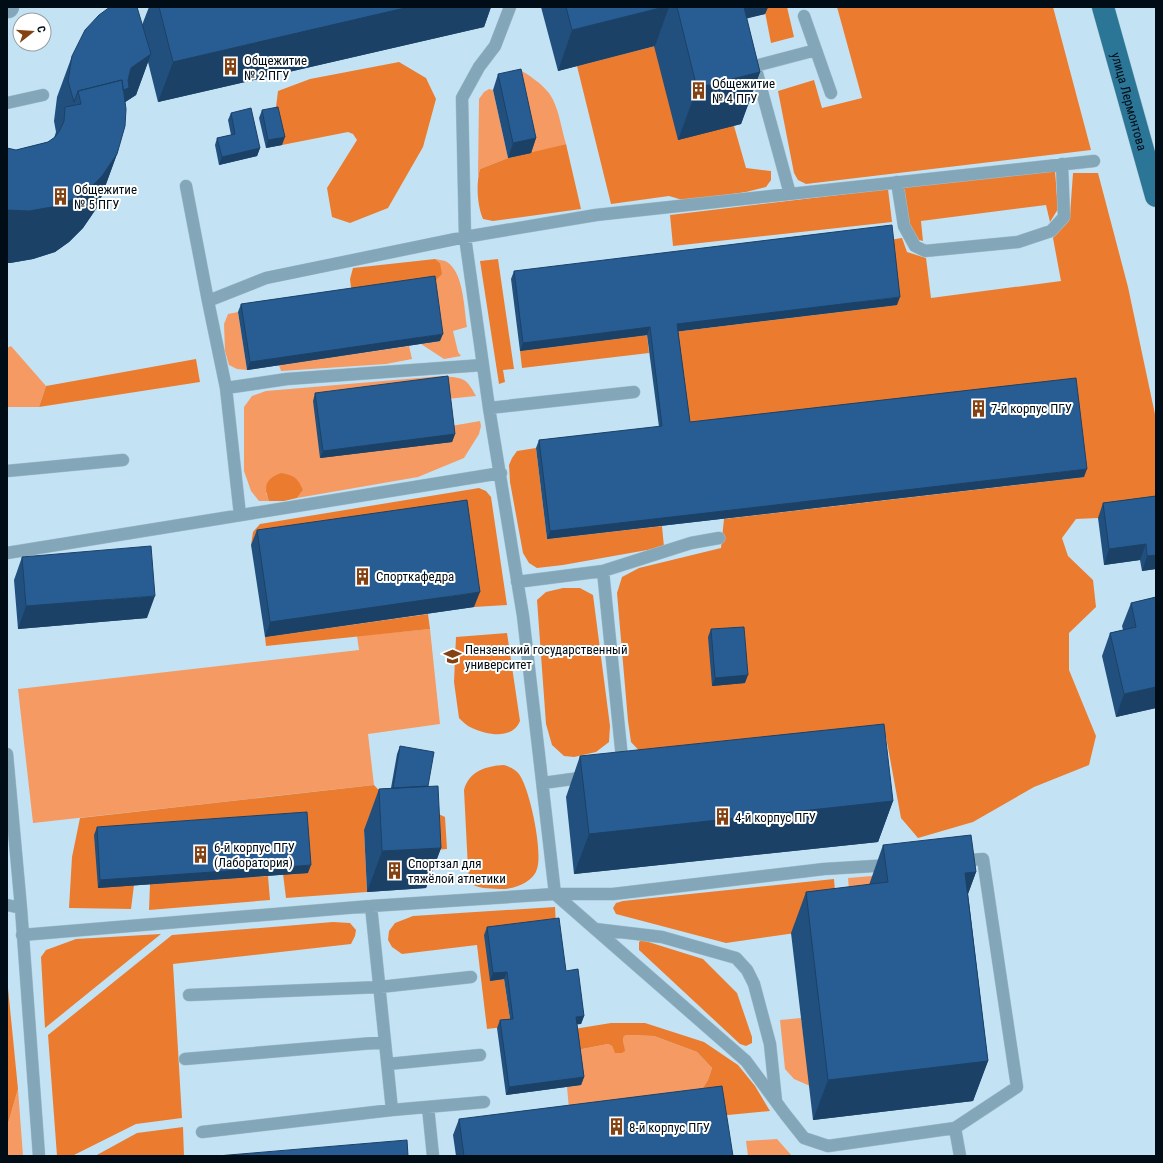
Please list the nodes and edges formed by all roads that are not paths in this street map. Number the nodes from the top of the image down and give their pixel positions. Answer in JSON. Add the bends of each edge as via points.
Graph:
{"nodes":[{"id":1,"x":510,"y":7,"type":"edge"},
{"id":2,"x":1103,"y":7,"type":"edge"},
{"id":3,"x":804,"y":16,"type":"dead end"},
{"id":4,"x":816,"y":50,"type":"junction"},
{"id":5,"x":831,"y":93,"type":"dead end"},
{"id":6,"x":43,"y":95,"type":"dead end"},
{"id":7,"x":7,"y":103,"type":"edge"},
{"id":8,"x":1094,"y":161,"type":"dead end"},
{"id":9,"x":1062,"y":164,"type":"junction"},
{"id":10,"x":897,"y":182,"type":"junction"},
{"id":11,"x":186,"y":186,"type":"dead end"},
{"id":12,"x":790,"y":194,"type":"junction"},
{"id":13,"x":1156,"y":196,"type":"edge"},
{"id":14,"x":464,"y":236,"type":"junction"},
{"id":15,"x":208,"y":301,"type":"junction"},
{"id":16,"x":483,"y":365,"type":"junction"},
{"id":17,"x":226,"y":388,"type":"junction"},
{"id":18,"x":634,"y":392,"type":"dead end"},
{"id":19,"x":489,"y":408,"type":"junction"},
{"id":20,"x":123,"y":460,"type":"dead end"},
{"id":21,"x":7,"y":471,"type":"edge"},
{"id":22,"x":501,"y":473,"type":"junction"},
{"id":23,"x":240,"y":515,"type":"junction"},
{"id":24,"x":719,"y":538,"type":"dead end"},
{"id":25,"x":7,"y":553,"type":"edge"},
{"id":26,"x":603,"y":570,"type":"junction"},
{"id":27,"x":517,"y":582,"type":"junction"},
{"id":28,"x":7,"y":754,"type":"edge"},
{"id":29,"x":624,"y":773,"type":"edge"},
{"id":30,"x":602,"y":776,"type":"edge"},
{"id":31,"x":543,"y":783,"type":"junction"},
{"id":32,"x":945,"y":862,"type":"edge"},
{"id":33,"x":899,"y":865,"type":"edge"},
{"id":34,"x":556,"y":894,"type":"junction"},
{"id":35,"x":7,"y":905,"type":"edge"},
{"id":36,"x":371,"y":906,"type":"junction"},
{"id":37,"x":20,"y":908,"type":"junction"},
{"id":38,"x":596,"y":929,"type":"junction"},
{"id":39,"x":22,"y":935,"type":"junction"},
{"id":40,"x":471,"y":977,"type":"dead end"},
{"id":41,"x":380,"y":986,"type":"junction"},
{"id":42,"x":189,"y":996,"type":"dead end"},
{"id":43,"x":385,"y":1042,"type":"junction"},
{"id":44,"x":480,"y":1055,"type":"dead end"},
{"id":45,"x":185,"y":1059,"type":"dead end"},
{"id":46,"x":388,"y":1064,"type":"junction"},
{"id":47,"x":484,"y":1102,"type":"dead end"},
{"id":48,"x":776,"y":1102,"type":"junction"},
{"id":49,"x":428,"y":1107,"type":"junction"},
{"id":50,"x":392,"y":1110,"type":"junction"},
{"id":51,"x":955,"y":1128,"type":"junction"},
{"id":52,"x":202,"y":1132,"type":"dead end"},
{"id":53,"x":39,"y":1156,"type":"edge"},
{"id":54,"x":433,"y":1156,"type":"edge"},
{"id":55,"x":960,"y":1156,"type":"edge"}],
"edges":[{"from":1,"to":14,"type":"lane","via":[[495,46],[479,66],[462,98]]},
{"from":2,"to":13,"type":"main road","name":"улица Лермонтова"},
{"from":3,"to":4,"type":"lane"},
{"from":4,"to":5,"type":"lane"},
{"from":4,"to":12,"type":"lane","via":[[755,66]]},
{"from":6,"to":7,"type":"lane"},
{"from":8,"to":9,"type":"lane"},
{"from":9,"to":10,"type":"lane"},
{"from":9,"to":10,"type":"lane","via":[[1064,217],[1051,231],[1018,242],[924,252],[915,246],[904,226]]},
{"from":10,"to":12,"type":"lane"},
{"from":11,"to":15,"type":"lane"},
{"from":12,"to":14,"type":"lane","via":[[596,215]]},
{"from":14,"to":15,"type":"lane","via":[[266,278]]},
{"from":14,"to":16,"type":"lane"},
{"from":15,"to":17,"type":"lane"},
{"from":16,"to":17,"type":"lane","via":[[287,380]]},
{"from":16,"to":19,"type":"lane"},
{"from":17,"to":23,"type":"lane"},
{"from":18,"to":19,"type":"lane"},
{"from":19,"to":22,"type":"lane"},
{"from":20,"to":21,"type":"lane"},
{"from":22,"to":23,"type":"lane"},
{"from":22,"to":27,"type":"lane"},
{"from":23,"to":25,"type":"lane"},
{"from":24,"to":26,"type":"lane","via":[[691,543]]},
{"from":26,"to":27,"type":"lane"},
{"from":26,"to":29,"type":"lane"},
{"from":27,"to":31,"type":"lane"},
{"from":28,"to":37,"type":"lane"},
{"from":30,"to":31,"type":"lane"},
{"from":31,"to":34,"type":"lane"},
{"from":32,"to":51,"type":"lane","via":[[983,859],[1017,1087]]},
{"from":33,"to":34,"type":"lane","via":[[824,869],[613,894]]},
{"from":34,"to":36,"type":"lane"},
{"from":34,"to":38,"type":"lane"},
{"from":35,"to":37,"type":"lane"},
{"from":36,"to":39,"type":"lane"},
{"from":36,"to":41,"type":"lane"},
{"from":37,"to":39,"type":"lane"},
{"from":38,"to":48,"type":"lane","via":[[746,1061]]},
{"from":38,"to":48,"type":"lane","via":[[662,937],[736,958],[747,970],[756,992],[770,1044]]},
{"from":39,"to":53,"type":"lane"},
{"from":40,"to":41,"type":"lane"},
{"from":41,"to":42,"type":"lane"},
{"from":41,"to":43,"type":"lane"},
{"from":43,"to":45,"type":"lane"},
{"from":43,"to":46,"type":"lane"},
{"from":44,"to":46,"type":"lane"},
{"from":46,"to":50,"type":"lane"},
{"from":47,"to":49,"type":"lane"},
{"from":48,"to":51,"type":"lane","via":[[804,1138],[828,1146]]},
{"from":49,"to":50,"type":"lane"},
{"from":49,"to":54,"type":"lane"},
{"from":50,"to":52,"type":"lane"},
{"from":51,"to":55,"type":"lane"}]}
